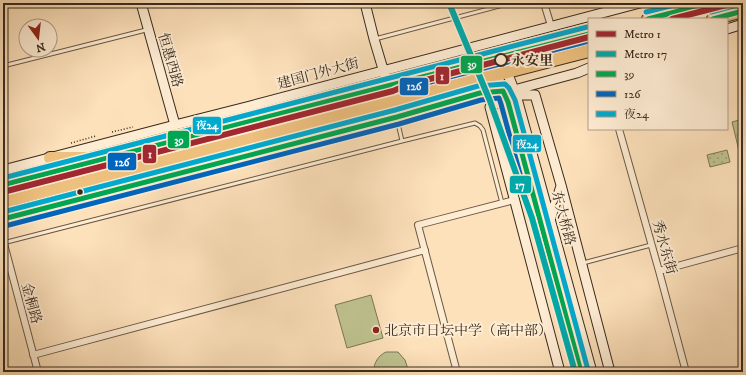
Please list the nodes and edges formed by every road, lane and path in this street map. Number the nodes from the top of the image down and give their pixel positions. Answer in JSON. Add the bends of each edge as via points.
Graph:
{"nodes":[{"id":1,"x":141,"y":3,"type":"edge"},
{"id":2,"x":366,"y":3,"type":"edge"},
{"id":3,"x":511,"y":3,"type":"edge"},
{"id":4,"x":544,"y":3,"type":"edge"},
{"id":5,"x":549,"y":3,"type":"edge"},
{"id":6,"x":640,"y":3,"type":"edge"},
{"id":7,"x":710,"y":3,"type":"edge"},
{"id":8,"x":546,"y":11,"type":"junction"},
{"id":9,"x":743,"y":11,"type":"edge"},
{"id":10,"x":652,"y":18,"type":"edge"},
{"id":11,"x":717,"y":18,"type":"edge"},
{"id":12,"x":743,"y":24,"type":"edge"},
{"id":13,"x":551,"y":26,"type":"junction"},
{"id":14,"x":728,"y":29,"type":"edge"},
{"id":15,"x":148,"y":30,"type":"junction"},
{"id":16,"x":588,"y":34,"type":"edge"},
{"id":17,"x":374,"y":39,"type":"junction"},
{"id":18,"x":588,"y":51,"type":"edge"},
{"id":19,"x":498,"y":58,"type":"junction"},
{"id":20,"x":3,"y":66,"type":"edge"},
{"id":21,"x":588,"y":68,"type":"edge"},
{"id":22,"x":383,"y":71,"type":"junction"},
{"id":23,"x":502,"y":74,"type":"junction"},
{"id":24,"x":388,"y":86,"type":"junction"},
{"id":25,"x":515,"y":92,"type":"junction"},
{"id":26,"x":505,"y":94,"type":"junction"},
{"id":27,"x":397,"y":117,"type":"junction"},
{"id":28,"x":175,"y":124,"type":"junction"},
{"id":29,"x":133,"y":127,"type":"dead end"},
{"id":30,"x":619,"y":130,"type":"edge"},
{"id":31,"x":112,"y":132,"type":"dead end"},
{"id":32,"x":96,"y":136,"type":"dead end"},
{"id":33,"x":402,"y":141,"type":"junction"},
{"id":34,"x":71,"y":143,"type":"dead end"},
{"id":35,"x":192,"y":153,"type":"junction"},
{"id":36,"x":50,"y":158,"type":"junction"},
{"id":37,"x":107,"y":158,"type":"junction"},
{"id":38,"x":3,"y":170,"type":"edge"},
{"id":39,"x":157,"y":178,"type":"junction"},
{"id":40,"x":3,"y":185,"type":"edge"},
{"id":41,"x":561,"y":185,"type":"junction"},
{"id":42,"x":514,"y":200,"type":"junction"},
{"id":43,"x":3,"y":202,"type":"edge"},
{"id":44,"x":502,"y":203,"type":"junction"},
{"id":45,"x":3,"y":209,"type":"edge"},
{"id":46,"x":24,"y":214,"type":"junction"},
{"id":47,"x":3,"y":219,"type":"edge"},
{"id":48,"x":550,"y":220,"type":"junction"},
{"id":49,"x":3,"y":242,"type":"edge"},
{"id":50,"x":652,"y":245,"type":"junction"},
{"id":51,"x":743,"y":248,"type":"edge"},
{"id":52,"x":425,"y":250,"type":"junction"},
{"id":53,"x":582,"y":264,"type":"junction"},
{"id":54,"x":659,"y":271,"type":"junction"},
{"id":55,"x":33,"y":355,"type":"junction"},
{"id":56,"x":38,"y":372,"type":"edge"},
{"id":57,"x":122,"y":372,"type":"edge"},
{"id":58,"x":126,"y":372,"type":"edge"},
{"id":59,"x":457,"y":372,"type":"edge"},
{"id":60,"x":560,"y":372,"type":"edge"},
{"id":61,"x":581,"y":372,"type":"edge"},
{"id":62,"x":592,"y":372,"type":"edge"},
{"id":63,"x":610,"y":372,"type":"edge"},
{"id":64,"x":686,"y":372,"type":"edge"}],
"edges":[{"from":1,"to":15,"type":"street","name":"恒惠西路"},
{"from":2,"to":17,"type":"street"},
{"from":3,"to":17,"type":"lane"},
{"from":4,"to":8,"type":"street"},
{"from":5,"to":8,"type":"lane"},
{"from":6,"to":13,"type":"street","name":"建国门外大街"},
{"from":7,"to":10,"type":"highway"},
{"from":8,"to":13,"type":"street"},
{"from":9,"to":11,"type":"highway"},
{"from":12,"to":14,"type":"street"},
{"from":13,"to":22,"type":"street","name":"建国门外大街"},
{"from":15,"to":20,"type":"lane"},
{"from":15,"to":28,"type":"street","name":"恒惠西路"},
{"from":16,"to":19,"type":"highway"},
{"from":17,"to":22,"type":"street"},
{"from":18,"to":23,"type":"highway"},
{"from":19,"to":23,"type":"street","name":"东大桥路"},
{"from":19,"to":24,"type":"highway"},
{"from":21,"to":25,"type":"street"},
{"from":22,"to":24,"type":"street"},
{"from":22,"to":28,"type":"street","name":"建国门外大街"},
{"from":23,"to":25,"type":"street","name":"东大桥路"},
{"from":23,"to":26,"type":"street","name":"东大桥路"},
{"from":23,"to":35,"type":"highway"},
{"from":24,"to":37,"type":"highway"},
{"from":25,"to":26,"type":"street"},
{"from":25,"to":41,"type":"street","via":[[536,95]]},
{"from":25,"to":48,"type":"street","name":"东大桥路"},
{"from":26,"to":27,"type":"street","via":[[480,93]]},
{"from":26,"to":42,"type":"street","via":[[490,107]]},
{"from":26,"to":61,"type":"street","name":"东大桥路"},
{"from":27,"to":33,"type":"lane"},
{"from":27,"to":39,"type":"street"},
{"from":28,"to":36,"type":"street","name":"建国门外大街"},
{"from":29,"to":31,"type":"path"},
{"from":30,"to":50,"type":"street","name":"秀水东街"},
{"from":32,"to":34,"type":"path"},
{"from":33,"to":44,"type":"lane","via":[[475,123],[480,126]]},
{"from":33,"to":49,"type":"lane"},
{"from":35,"to":39,"type":"highway"},
{"from":35,"to":43,"type":"highway"},
{"from":36,"to":37,"type":"highway"},
{"from":36,"to":38,"type":"street","name":"建国门外大街"},
{"from":37,"to":40,"type":"highway"},
{"from":39,"to":46,"type":"street"},
{"from":41,"to":48,"type":"street"},
{"from":41,"to":53,"type":"street"},
{"from":42,"to":44,"type":"street"},
{"from":42,"to":60,"type":"street"},
{"from":44,"to":52,"type":"street","via":[[418,225]]},
{"from":45,"to":46,"type":"highway"},
{"from":46,"to":47,"type":"street"},
{"from":48,"to":62,"type":"street","name":"东大桥路"},
{"from":49,"to":55,"type":"street","name":"金桐路"},
{"from":50,"to":53,"type":"lane"},
{"from":50,"to":54,"type":"street","name":"秀水东街"},
{"from":51,"to":54,"type":"street"},
{"from":52,"to":55,"type":"street"},
{"from":52,"to":59,"type":"street"},
{"from":53,"to":63,"type":"street"},
{"from":54,"to":64,"type":"street","name":"秀水东街"},
{"from":55,"to":56,"type":"street","name":"金桐路"},
{"from":57,"to":58,"type":"street"}]}
